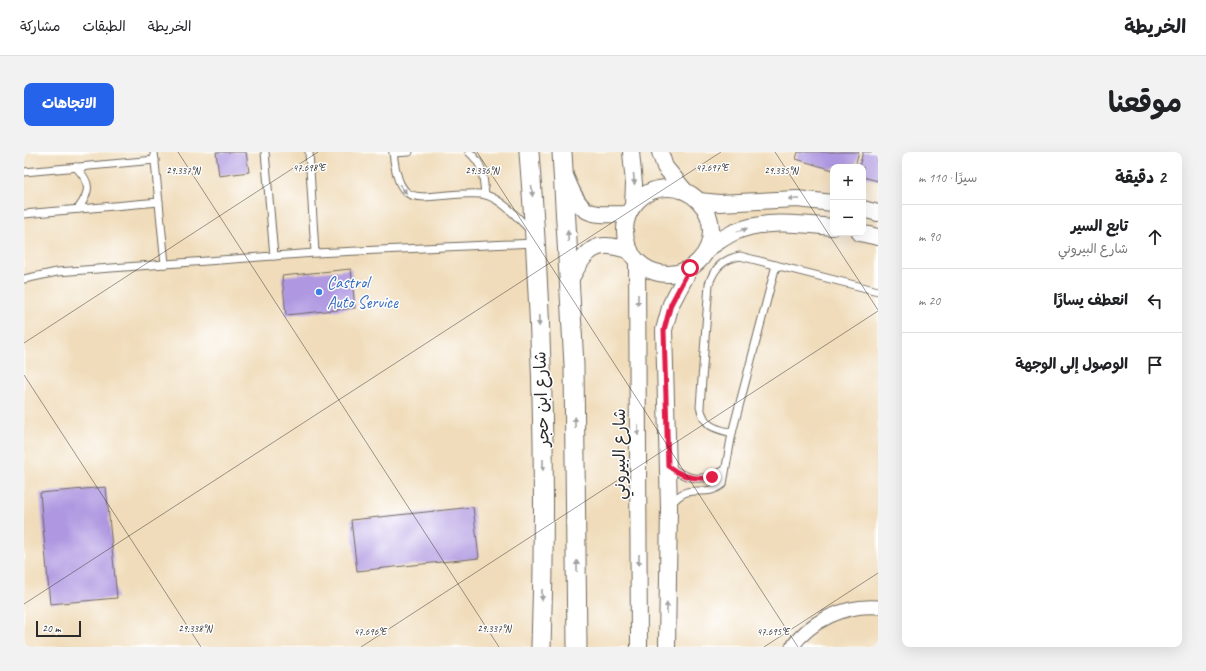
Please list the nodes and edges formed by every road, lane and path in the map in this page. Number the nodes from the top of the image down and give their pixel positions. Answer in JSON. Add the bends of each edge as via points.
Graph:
{"nodes":[{"id":1,"x":154,"y":152,"type":"edge"},
{"id":2,"x":265,"y":152,"type":"edge"},
{"id":3,"x":309,"y":152,"type":"edge"},
{"id":4,"x":409,"y":152,"type":"edge"},
{"id":5,"x":469,"y":152,"type":"edge"},
{"id":6,"x":529,"y":152,"type":"edge"},
{"id":7,"x":562,"y":152,"type":"edge"},
{"id":8,"x":631,"y":152,"type":"edge"},
{"id":9,"x":660,"y":152,"type":"edge"},
{"id":10,"x":393,"y":153,"type":"edge"},
{"id":11,"x":155,"y":160,"type":"junction"},
{"id":12,"x":76,"y":167,"type":"junction"},
{"id":13,"x":564,"y":171,"type":"junction"},
{"id":14,"x":24,"y":172,"type":"edge"},
{"id":15,"x":685,"y":191,"type":"junction"},
{"id":16,"x":485,"y":195,"type":"junction"},
{"id":17,"x":699,"y":201,"type":"junction"},
{"id":18,"x":159,"y":202,"type":"junction"},
{"id":19,"x":830,"y":203,"type":"edge"},
{"id":20,"x":78,"y":209,"type":"junction"},
{"id":21,"x":631,"y":210,"type":"junction"},
{"id":22,"x":866,"y":210,"type":"edge"},
{"id":23,"x":878,"y":213,"type":"edge"},
{"id":24,"x":24,"y":214,"type":"edge"},
{"id":25,"x":830,"y":227,"type":"edge"},
{"id":26,"x":866,"y":234,"type":"edge"},
{"id":27,"x":878,"y":236,"type":"edge"},
{"id":28,"x":536,"y":239,"type":"junction"},
{"id":29,"x":708,"y":248,"type":"junction"},
{"id":30,"x":315,"y":253,"type":"junction"},
{"id":31,"x":274,"y":256,"type":"junction"},
{"id":32,"x":634,"y":256,"type":"junction"},
{"id":33,"x":165,"y":264,"type":"junction"},
{"id":34,"x":776,"y":265,"type":"junction"},
{"id":35,"x":690,"y":268,"type":"junction"},
{"id":36,"x":24,"y":280,"type":"edge"},
{"id":37,"x":570,"y":280,"type":"junction"},
{"id":38,"x":878,"y":291,"type":"edge"},
{"id":39,"x":732,"y":433,"type":"junction"},
{"id":40,"x":668,"y":466,"type":"junction"},
{"id":41,"x":725,"y":470,"type":"junction"},
{"id":42,"x":669,"y":507,"type":"junction"},
{"id":43,"x":878,"y":607,"type":"edge"},
{"id":44,"x":541,"y":647,"type":"edge"},
{"id":45,"x":577,"y":647,"type":"edge"},
{"id":46,"x":639,"y":647,"type":"edge"},
{"id":47,"x":666,"y":647,"type":"edge"},
{"id":48,"x":792,"y":647,"type":"edge"}],
"edges":[{"from":1,"to":11,"type":"lane"},
{"from":2,"to":31,"type":"lane"},
{"from":3,"to":30,"type":"lane"},
{"from":4,"to":10,"type":"lane"},
{"from":5,"to":16,"type":"lane","via":[[478,160],[483,172]]},
{"from":6,"to":28,"type":"main road","name":"شارع ابن حجر","one_way":true},
{"from":7,"to":13,"type":"main road","name":"شارع ابن حجر"},
{"from":8,"to":21,"type":"street","one_way":true,"via":[[634,184]]},
{"from":9,"to":15,"type":"street","via":[[665,167]]},
{"from":10,"to":16,"type":"lane","one_way":true,"via":[[396,177],[407,194],[418,197]]},
{"from":11,"to":12,"type":"lane"},
{"from":11,"to":18,"type":"lane"},
{"from":12,"to":14,"type":"lane"},
{"from":12,"to":20,"type":"lane","via":[[88,186],[85,199]]},
{"from":13,"to":21,"type":"street","via":[[574,199],[582,209],[606,215]]},
{"from":37,"to":13,"type":"main road","name":"شارع ابن حجر","one_way":true},
{"from":15,"to":17,"type":"street"},
{"from":15,"to":21,"type":"street","via":[[669,187],[652,190],[638,200]]},
{"from":16,"to":28,"type":"lane","via":[[499,200]]},
{"from":19,"to":17,"type":"street","one_way":true,"via":[[797,199],[719,203]]},
{"from":17,"to":29,"type":"street","via":[[708,215],[711,231]]},
{"from":18,"to":20,"type":"lane"},
{"from":18,"to":33,"type":"lane"},
{"from":20,"to":24,"type":"lane"},
{"from":21,"to":32,"type":"street","via":[[625,226],[626,239]]},
{"from":22,"to":23,"type":"street"},
{"from":29,"to":25,"type":"street","one_way":true,"via":[[735,232],[758,225],[802,224]]},
{"from":26,"to":27,"type":"street"},
{"from":28,"to":30,"type":"lane"},
{"from":28,"to":44,"type":"main road","name":"شارع ابن حجر","one_way":true,"via":[[543,456]]},
{"from":29,"to":35,"type":"street","via":[[701,259]]},
{"from":30,"to":31,"type":"lane"},
{"from":31,"to":33,"type":"lane"},
{"from":32,"to":35,"type":"street","via":[[649,270],[663,274],[677,273]]},
{"from":32,"to":37,"type":"street","via":[[604,246],[591,250],[581,260]]},
{"from":32,"to":46,"type":"street","name":"شارع البيروني","one_way":true},
{"from":33,"to":36,"type":"lane","via":[[57,272]]},
{"from":34,"to":38,"type":"lane"},
{"from":34,"to":39,"type":"lane"},
{"from":34,"to":39,"type":"lane","via":[[740,256],[730,258],[712,273],[709,284],[700,407],[703,419],[713,428]]},
{"from":35,"to":40,"type":"street","via":[[671,304],[664,330]]},
{"from":45,"to":37,"type":"main road","name":"شارع ابن حجر","one_way":true,"via":[[574,365]]},
{"from":39,"to":41,"type":"lane"},
{"from":40,"to":41,"type":"lane","via":[[689,478],[706,479]]},
{"from":40,"to":42,"type":"street"},
{"from":41,"to":42,"type":"lane","via":[[723,484],[717,489],[710,492],[683,492]]},
{"from":47,"to":42,"type":"street","one_way":true},
{"from":43,"to":48,"type":"street","via":[[839,612],[808,630]]}]}
